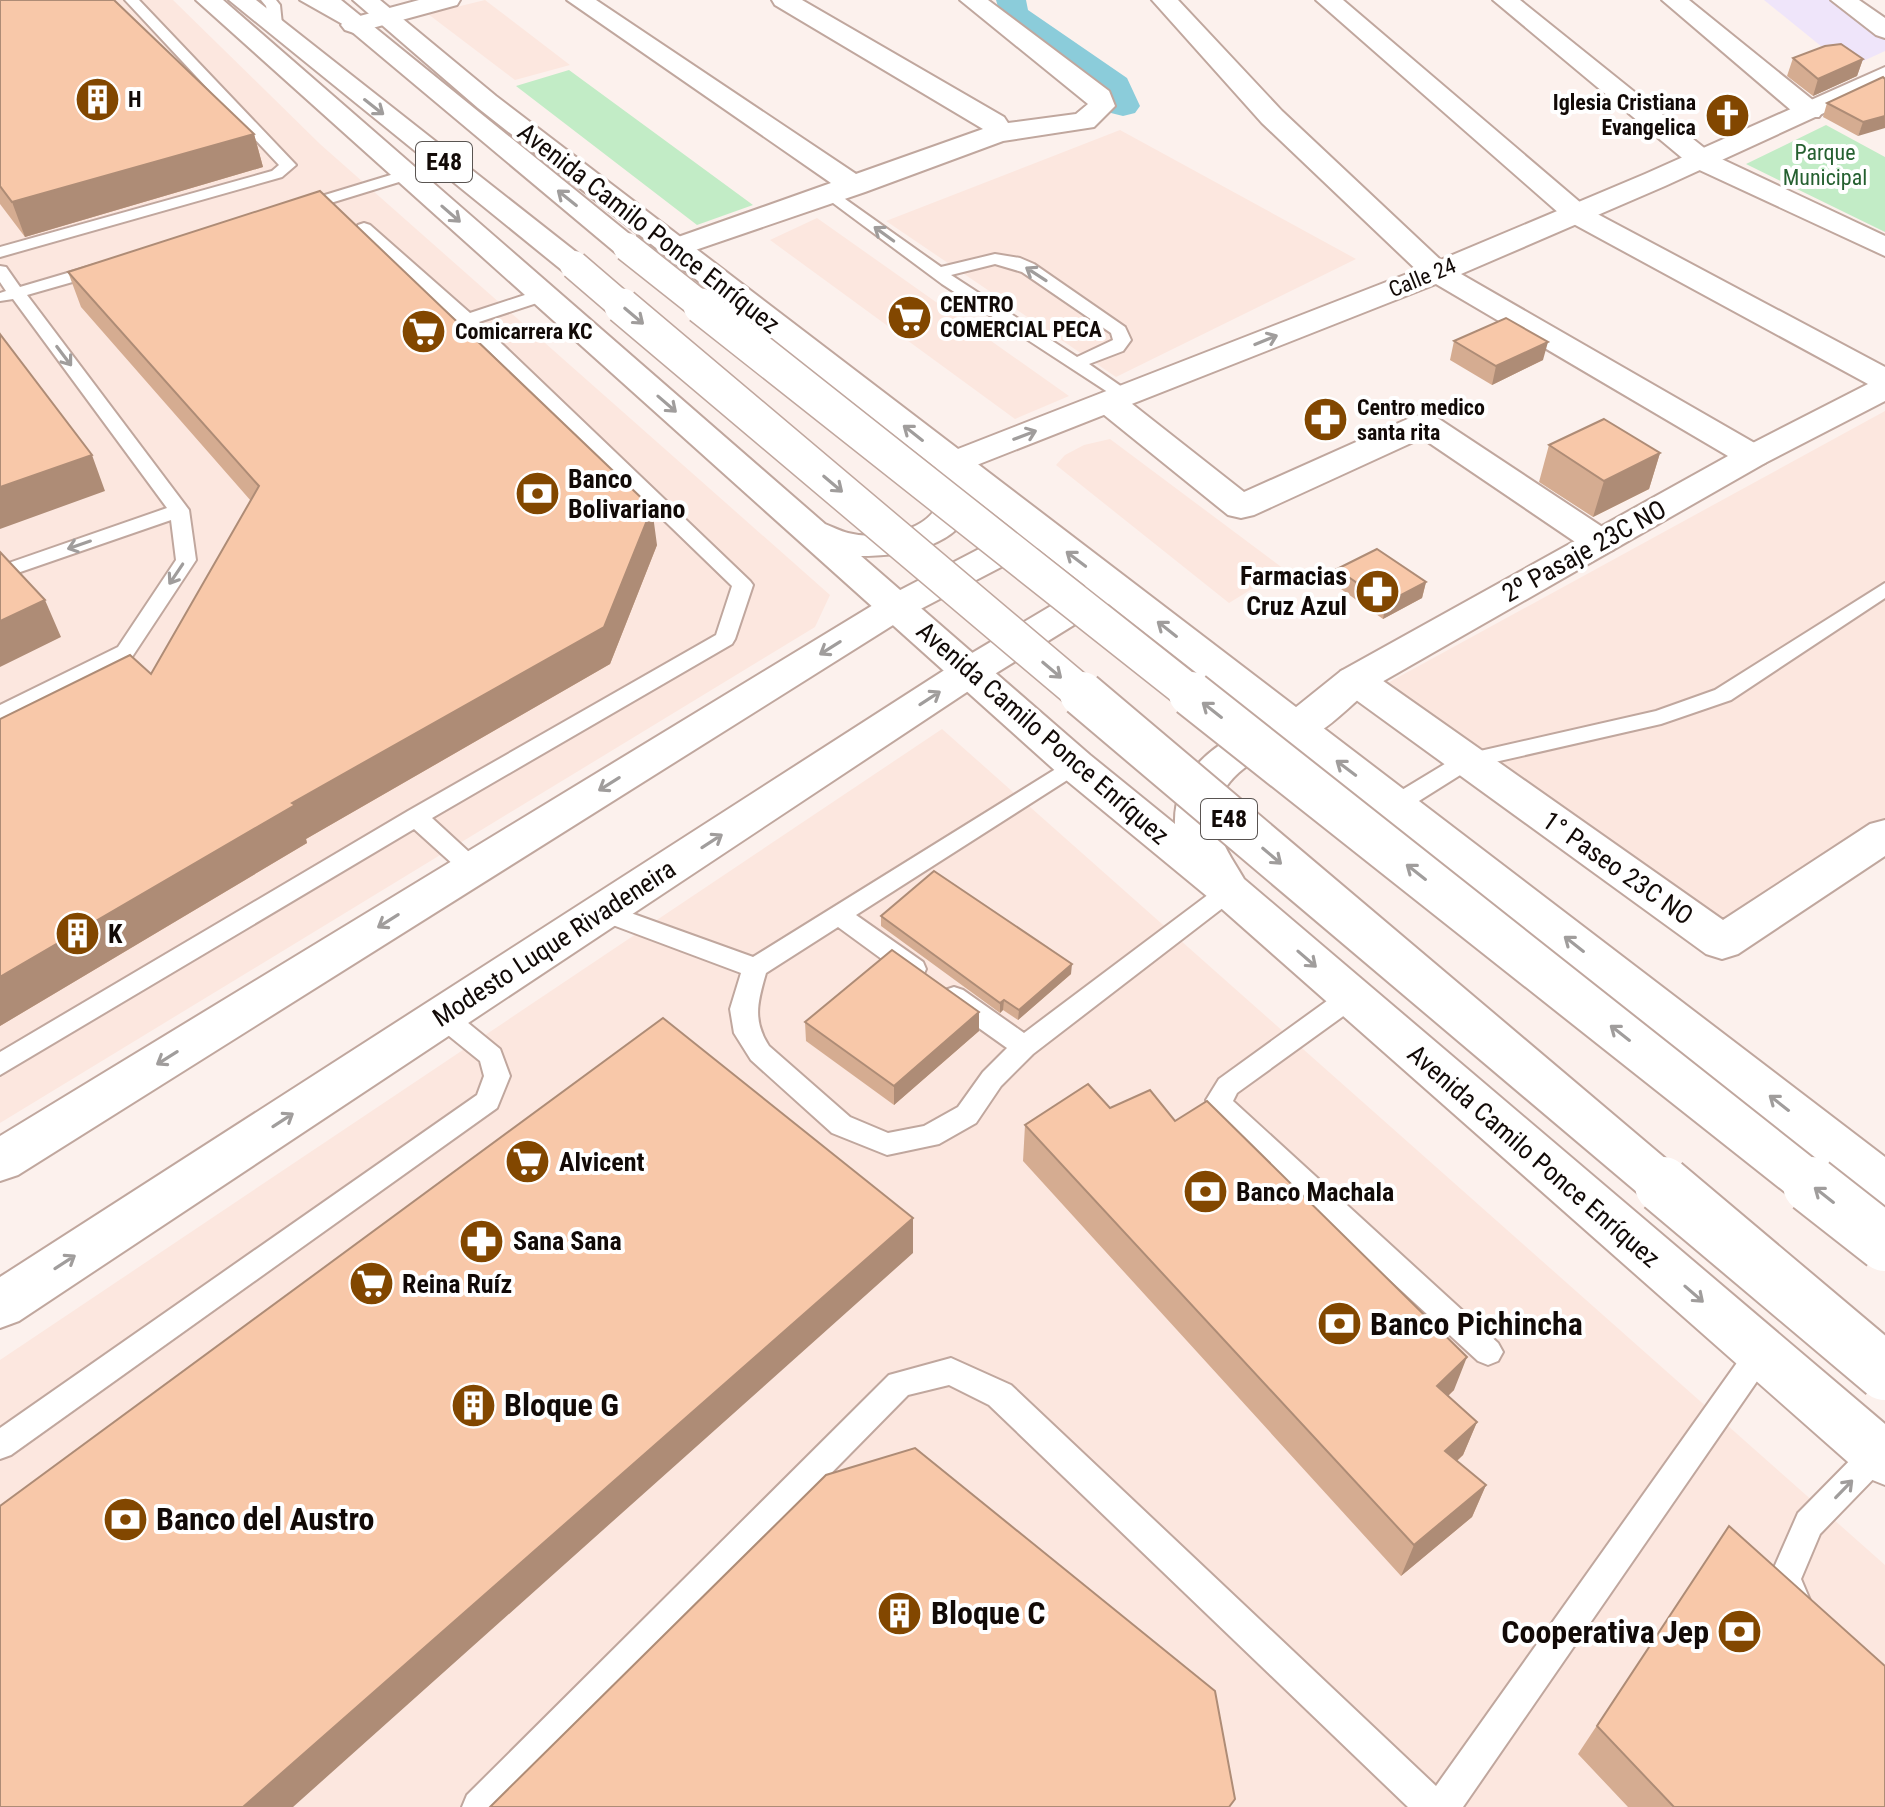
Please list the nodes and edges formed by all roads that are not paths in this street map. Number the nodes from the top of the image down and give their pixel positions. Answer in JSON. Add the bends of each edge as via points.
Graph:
{"nodes":[{"id":1,"x":132,"y":0,"type":"edge"},
{"id":2,"x":208,"y":0,"type":"edge"},
{"id":3,"x":241,"y":0,"type":"edge"},
{"id":4,"x":268,"y":0,"type":"edge"},
{"id":5,"x":307,"y":0,"type":"edge"},
{"id":6,"x":326,"y":0,"type":"edge"},
{"id":7,"x":448,"y":0,"type":"edge"},
{"id":8,"x":579,"y":0,"type":"edge"},
{"id":9,"x":784,"y":0,"type":"edge"},
{"id":10,"x":972,"y":0,"type":"edge"},
{"id":11,"x":1164,"y":0,"type":"edge"},
{"id":12,"x":1328,"y":0,"type":"edge"},
{"id":13,"x":1505,"y":0,"type":"edge"},
{"id":14,"x":1674,"y":0,"type":"edge"},
{"id":15,"x":1843,"y":0,"type":"edge"},
{"id":16,"x":366,"y":17,"type":"edge"},
{"id":17,"x":1885,"y":30,"type":"edge"},
{"id":18,"x":278,"y":31,"type":"junction"},
{"id":19,"x":1885,"y":75,"type":"edge"},
{"id":20,"x":329,"y":107,"type":"junction"},
{"id":21,"x":1809,"y":111,"type":"junction"},
{"id":22,"x":998,"y":133,"type":"junction"},
{"id":23,"x":1703,"y":161,"type":"junction"},
{"id":24,"x":407,"y":175,"type":"junction"},
{"id":25,"x":843,"y":190,"type":"junction"},
{"id":26,"x":286,"y":212,"type":"edge"},
{"id":27,"x":1578,"y":215,"type":"junction"},
{"id":28,"x":364,"y":228,"type":"edge"},
{"id":29,"x":1885,"y":247,"type":"edge"},
{"id":30,"x":675,"y":248,"type":"junction"},
{"id":31,"x":0,"y":252,"type":"edge"},
{"id":32,"x":120,"y":262,"type":"edge"},
{"id":33,"x":0,"y":271,"type":"edge"},
{"id":34,"x":1435,"y":271,"type":"junction"},
{"id":35,"x":938,"y":273,"type":"junction"},
{"id":36,"x":543,"y":295,"type":"junction"},
{"id":37,"x":8,"y":296,"type":"edge"},
{"id":38,"x":467,"y":320,"type":"junction"},
{"id":39,"x":1077,"y":363,"type":"junction"},
{"id":40,"x":1885,"y":380,"type":"edge"},
{"id":41,"x":1885,"y":388,"type":"edge"},
{"id":42,"x":1118,"y":400,"type":"junction"},
{"id":43,"x":1753,"y":456,"type":"junction"},
{"id":44,"x":952,"y":463,"type":"junction"},
{"id":45,"x":179,"y":510,"type":"junction"},
{"id":46,"x":810,"y":530,"type":"junction"},
{"id":47,"x":1040,"y":532,"type":"junction"},
{"id":48,"x":1600,"y":542,"type":"junction"},
{"id":49,"x":0,"y":573,"type":"edge"},
{"id":50,"x":1111,"y":586,"type":"junction"},
{"id":51,"x":1885,"y":589,"type":"edge"},
{"id":52,"x":896,"y":607,"type":"junction"},
{"id":53,"x":971,"y":671,"type":"junction"},
{"id":54,"x":1355,"y":680,"type":"junction"},
{"id":55,"x":0,"y":714,"type":"edge"},
{"id":56,"x":1294,"y":730,"type":"junction"},
{"id":57,"x":1466,"y":761,"type":"junction"},
{"id":58,"x":1075,"y":765,"type":"junction"},
{"id":59,"x":1395,"y":805,"type":"junction"},
{"id":60,"x":416,"y":817,"type":"junction"},
{"id":61,"x":1885,"y":835,"type":"edge"},
{"id":62,"x":473,"y":869,"type":"junction"},
{"id":63,"x":1229,"y":891,"type":"junction"},
{"id":64,"x":603,"y":912,"type":"junction"},
{"id":65,"x":838,"y":915,"type":"junction"},
{"id":66,"x":755,"y":968,"type":"junction"},
{"id":67,"x":1351,"y":997,"type":"junction"},
{"id":68,"x":442,"y":1016,"type":"junction"},
{"id":69,"x":1024,"y":1047,"type":"junction"},
{"id":70,"x":0,"y":1065,"type":"edge"},
{"id":71,"x":0,"y":1161,"type":"edge"},
{"id":72,"x":1885,"y":1185,"type":"edge"},
{"id":73,"x":1885,"y":1243,"type":"edge"},
{"id":74,"x":0,"y":1305,"type":"edge"},
{"id":75,"x":1488,"y":1352,"type":"dead end"},
{"id":76,"x":1761,"y":1352,"type":"junction"},
{"id":77,"x":1885,"y":1372,"type":"edge"},
{"id":78,"x":0,"y":1445,"type":"edge"},
{"id":79,"x":1882,"y":1456,"type":"edge"},
{"id":80,"x":1810,"y":1624,"type":"edge"},
{"id":81,"x":479,"y":1807,"type":"edge"},
{"id":82,"x":1433,"y":1807,"type":"edge"},
{"id":83,"x":1442,"y":1807,"type":"edge"}],
"edges":[{"from":1,"to":31,"type":"lane","via":[[288,165],[277,174]]},
{"from":2,"to":20,"type":"street","name":"Avenida Camilo Ponce Enríquez","number":"E48"},
{"from":3,"to":18,"type":"street","name":"Avenida Camilo Ponce Enríquez","number":"E48"},
{"from":4,"to":18,"type":"lane"},
{"from":5,"to":16,"type":"lane","name":"Avenida Camilo Ponce Enríquez"},
{"from":6,"to":16,"type":"street","name":"Avenida Camilo Ponce Enríquez","number":"E48"},
{"from":7,"to":16,"type":"street"},
{"from":8,"to":25,"type":"street"},
{"from":9,"to":22,"type":"street","via":[[994,123]]},
{"from":10,"to":22,"type":"street","via":[[1100,97],[1102,106],[1084,121]]},
{"from":11,"to":34,"type":"street","via":[[1272,117]]},
{"from":12,"to":27,"type":"street"},
{"from":13,"to":23,"type":"street"},
{"from":14,"to":21,"type":"street"},
{"from":15,"to":17,"type":"street"},
{"from":16,"to":30,"type":"street","name":"Avenida Camilo Ponce Enríquez","via":[[487,102]]},
{"from":73,"to":16,"type":"street","name":"Avenida Camilo Ponce Enríquez","number":"E48","one_way":true,"bridge":true,"via":[[640,257]]},
{"from":18,"to":20,"type":"street"},
{"from":18,"to":77,"type":"street","name":"Avenida Camilo Ponce Enríquez","number":"E48","one_way":true,"bridge":true,"via":[[574,265]]},
{"from":19,"to":21,"type":"street","name":"Calle 24"},
{"from":20,"to":24,"type":"street","name":"Avenida Camilo Ponce Enríquez","number":"E48"},
{"from":21,"to":23,"type":"street","name":"Calle 24"},
{"from":22,"to":25,"type":"street"},
{"from":23,"to":27,"type":"street","name":"Calle 24"},
{"from":23,"to":29,"type":"street"},
{"from":24,"to":26,"type":"lane"},
{"from":24,"to":36,"type":"street","name":"Avenida Camilo Ponce Enríquez","number":"E48","one_way":true},
{"from":25,"to":30,"type":"street"},
{"from":35,"to":25,"type":"lane","one_way":true},
{"from":27,"to":34,"type":"street","name":"Calle 24"},
{"from":27,"to":40,"type":"street"},
{"from":28,"to":38,"type":"lane"},
{"from":44,"to":30,"type":"street","name":"Avenida Camilo Ponce Enríquez","one_way":true},
{"from":32,"to":37,"type":"lane"},
{"from":33,"to":37,"type":"lane"},
{"from":42,"to":34,"type":"street","name":"Calle 24","one_way":true},
{"from":34,"to":43,"type":"street"},
{"from":35,"to":39,"type":"lane"},
{"from":39,"to":35,"type":"lane","one_way":true,"via":[[1117,347],[1122,340],[1119,331],[1028,268],[995,259]]},
{"from":36,"to":38,"type":"lane"},
{"from":36,"to":46,"type":"street","name":"Avenida Camilo Ponce Enríquez","number":"E48","one_way":true},
{"from":37,"to":45,"type":"lane","one_way":true},
{"from":38,"to":60,"type":"lane","via":[[743,585],[725,639]]},
{"from":39,"to":42,"type":"lane"},
{"from":41,"to":43,"type":"street","name":"2º Pasaje 23C NO"},
{"from":44,"to":42,"type":"street","name":"Calle 24","one_way":true},
{"from":42,"to":48,"type":"street","via":[[1241,507],[1424,424]]},
{"from":43,"to":48,"type":"street","name":"2º Pasaje 23C NO"},
{"from":44,"to":46,"type":"street","via":[[960,491],[952,515],[926,535],[887,545],[844,544]]},
{"from":44,"to":47,"type":"street","name":"Avenida Camilo Ponce Enríquez"},
{"from":45,"to":49,"type":"lane","one_way":true},
{"from":45,"to":55,"type":"lane","one_way":true,"via":[[186,560],[125,652]]},
{"from":46,"to":52,"type":"street","name":"Avenida Camilo Ponce Enríquez","number":"E48"},
{"from":50,"to":47,"type":"street","name":"Avenida Camilo Ponce Enríquez","one_way":true},
{"from":47,"to":52,"type":"street"},
{"from":48,"to":54,"type":"street","name":"2º Pasaje 23C NO"},
{"from":50,"to":53,"type":"street","name":"Modesto Luque Rivadeneira"},
{"from":56,"to":50,"type":"street","name":"Avenida Camilo Ponce Enríquez","one_way":true},
{"from":51,"to":57,"type":"lane","via":[[1723,695],[1661,717]]},
{"from":52,"to":53,"type":"street","name":"Avenida Camilo Ponce Enríquez","number":"E48"},
{"from":52,"to":62,"type":"street","one_way":true},
{"from":53,"to":58,"type":"street","name":"Avenida Camilo Ponce Enríquez","number":"E48"},
{"from":64,"to":53,"type":"street","name":"Modesto Luque Rivadeneira","one_way":true},
{"from":54,"to":56,"type":"street","name":"2º Pasaje 23C NO"},
{"from":54,"to":57,"type":"street","name":"1° Paseo 23C NO"},
{"from":59,"to":56,"type":"street","name":"Avenida Camilo Ponce Enríquez","one_way":true},
{"from":56,"to":63,"type":"street","via":[[1264,736],[1243,748],[1204,785],[1196,815],[1201,842]]},
{"from":57,"to":59,"type":"lane"},
{"from":57,"to":61,"type":"street","name":"1° Paseo 23C NO","via":[[1722,942]]},
{"from":58,"to":63,"type":"street","name":"Avenida Camilo Ponce Enríquez","number":"E48"},
{"from":58,"to":65,"type":"lane"},
{"from":72,"to":59,"type":"street","name":"Avenida Camilo Ponce Enríquez","one_way":true},
{"from":60,"to":62,"type":"lane"},
{"from":60,"to":70,"type":"lane"},
{"from":62,"to":71,"type":"street","one_way":true},
{"from":63,"to":67,"type":"street","name":"Avenida Camilo Ponce Enríquez","number":"E48","one_way":true},
{"from":63,"to":69,"type":"lane"},
{"from":64,"to":66,"type":"lane"},
{"from":64,"to":68,"type":"street","name":"Modesto Luque Rivadeneira"},
{"from":65,"to":66,"type":"lane"},
{"from":65,"to":69,"type":"lane"},
{"from":66,"to":69,"type":"lane","via":[[743,1009],[747,1033],[760,1053],[841,1125],[887,1144],[930,1136],[967,1115]]},
{"from":67,"to":75,"type":"lane","via":[[1228,1086],[1219,1100],[1225,1112]]},
{"from":67,"to":76,"type":"street","name":"Avenida Camilo Ponce Enríquez","number":"E48","one_way":true},
{"from":74,"to":68,"type":"street","name":"Modesto Luque Rivadeneira","one_way":true},
{"from":68,"to":78,"type":"lane","via":[[491,1056],[497,1076],[488,1101]]},
{"from":76,"to":79,"type":"street","name":"Avenida Camilo Ponce Enríquez","number":"E48"},
{"from":76,"to":83,"type":"lane"},
{"from":80,"to":79,"type":"lane","one_way":true,"via":[[1799,1614],[1785,1579],[1809,1524]]},
{"from":81,"to":82,"type":"lane","via":[[899,1384],[951,1371],[1000,1395]]}]}
